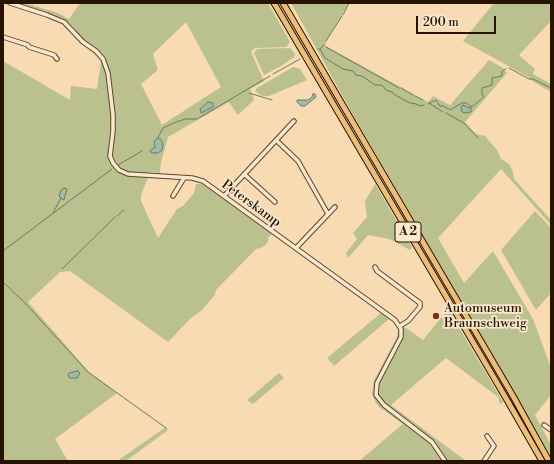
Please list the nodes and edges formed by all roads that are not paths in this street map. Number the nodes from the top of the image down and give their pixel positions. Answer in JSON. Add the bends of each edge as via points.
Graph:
{"nodes":[{"id":1,"x":10,"y":3,"type":"edge"},
{"id":2,"x":274,"y":3,"type":"edge"},
{"id":3,"x":282,"y":3,"type":"edge"},
{"id":4,"x":3,"y":37,"type":"edge"},
{"id":5,"x":57,"y":59,"type":"dead end"},
{"id":6,"x":294,"y":121,"type":"dead end"},
{"id":7,"x":276,"y":140,"type":"junction"},
{"id":8,"x":244,"y":174,"type":"junction"},
{"id":9,"x":184,"y":178,"type":"junction"},
{"id":10,"x":174,"y":196,"type":"dead end"},
{"id":11,"x":224,"y":196,"type":"junction"},
{"id":12,"x":275,"y":202,"type":"dead end"},
{"id":13,"x":335,"y":207,"type":"dead end"},
{"id":14,"x":328,"y":214,"type":"junction"},
{"id":15,"x":296,"y":248,"type":"junction"},
{"id":16,"x":375,"y":267,"type":"dead end"},
{"id":17,"x":400,"y":326,"type":"junction"},
{"id":18,"x":544,"y":425,"type":"dead end"},
{"id":19,"x":551,"y":430,"type":"edge"},
{"id":20,"x":488,"y":436,"type":"dead end"},
{"id":21,"x":445,"y":461,"type":"edge"},
{"id":22,"x":484,"y":461,"type":"edge"},
{"id":23,"x":542,"y":461,"type":"edge"},
{"id":24,"x":549,"y":461,"type":"edge"}],
"edges":[{"from":1,"to":9,"type":"street","name":"Peterskamp","via":[[64,22],[103,59],[112,99],[114,125],[110,153],[115,166],[128,174]]},
{"from":2,"to":23,"type":"highway","number":"A 2"},
{"from":3,"to":24,"type":"highway","number":"A 2"},
{"from":4,"to":5,"type":"street","via":[[54,55]]},
{"from":6,"to":7,"type":"street"},
{"from":7,"to":8,"type":"street"},
{"from":7,"to":14,"type":"street","via":[[298,161]]},
{"from":8,"to":11,"type":"street"},
{"from":8,"to":12,"type":"street"},
{"from":9,"to":10,"type":"street"},
{"from":9,"to":11,"type":"street","name":"Peterskamp","via":[[200,180]]},
{"from":11,"to":15,"type":"street","name":"Peterskamp"},
{"from":13,"to":14,"type":"street"},
{"from":14,"to":15,"type":"street"},
{"from":15,"to":17,"type":"street","name":"Peterskamp","via":[[394,318]]},
{"from":16,"to":17,"type":"street","via":[[376,271],[420,303],[420,307],[408,322]]},
{"from":17,"to":21,"type":"street","via":[[400,339],[377,383],[376,395],[384,406],[432,442]]},
{"from":18,"to":19,"type":"street"},
{"from":20,"to":22,"type":"street","via":[[494,446]]}]}
